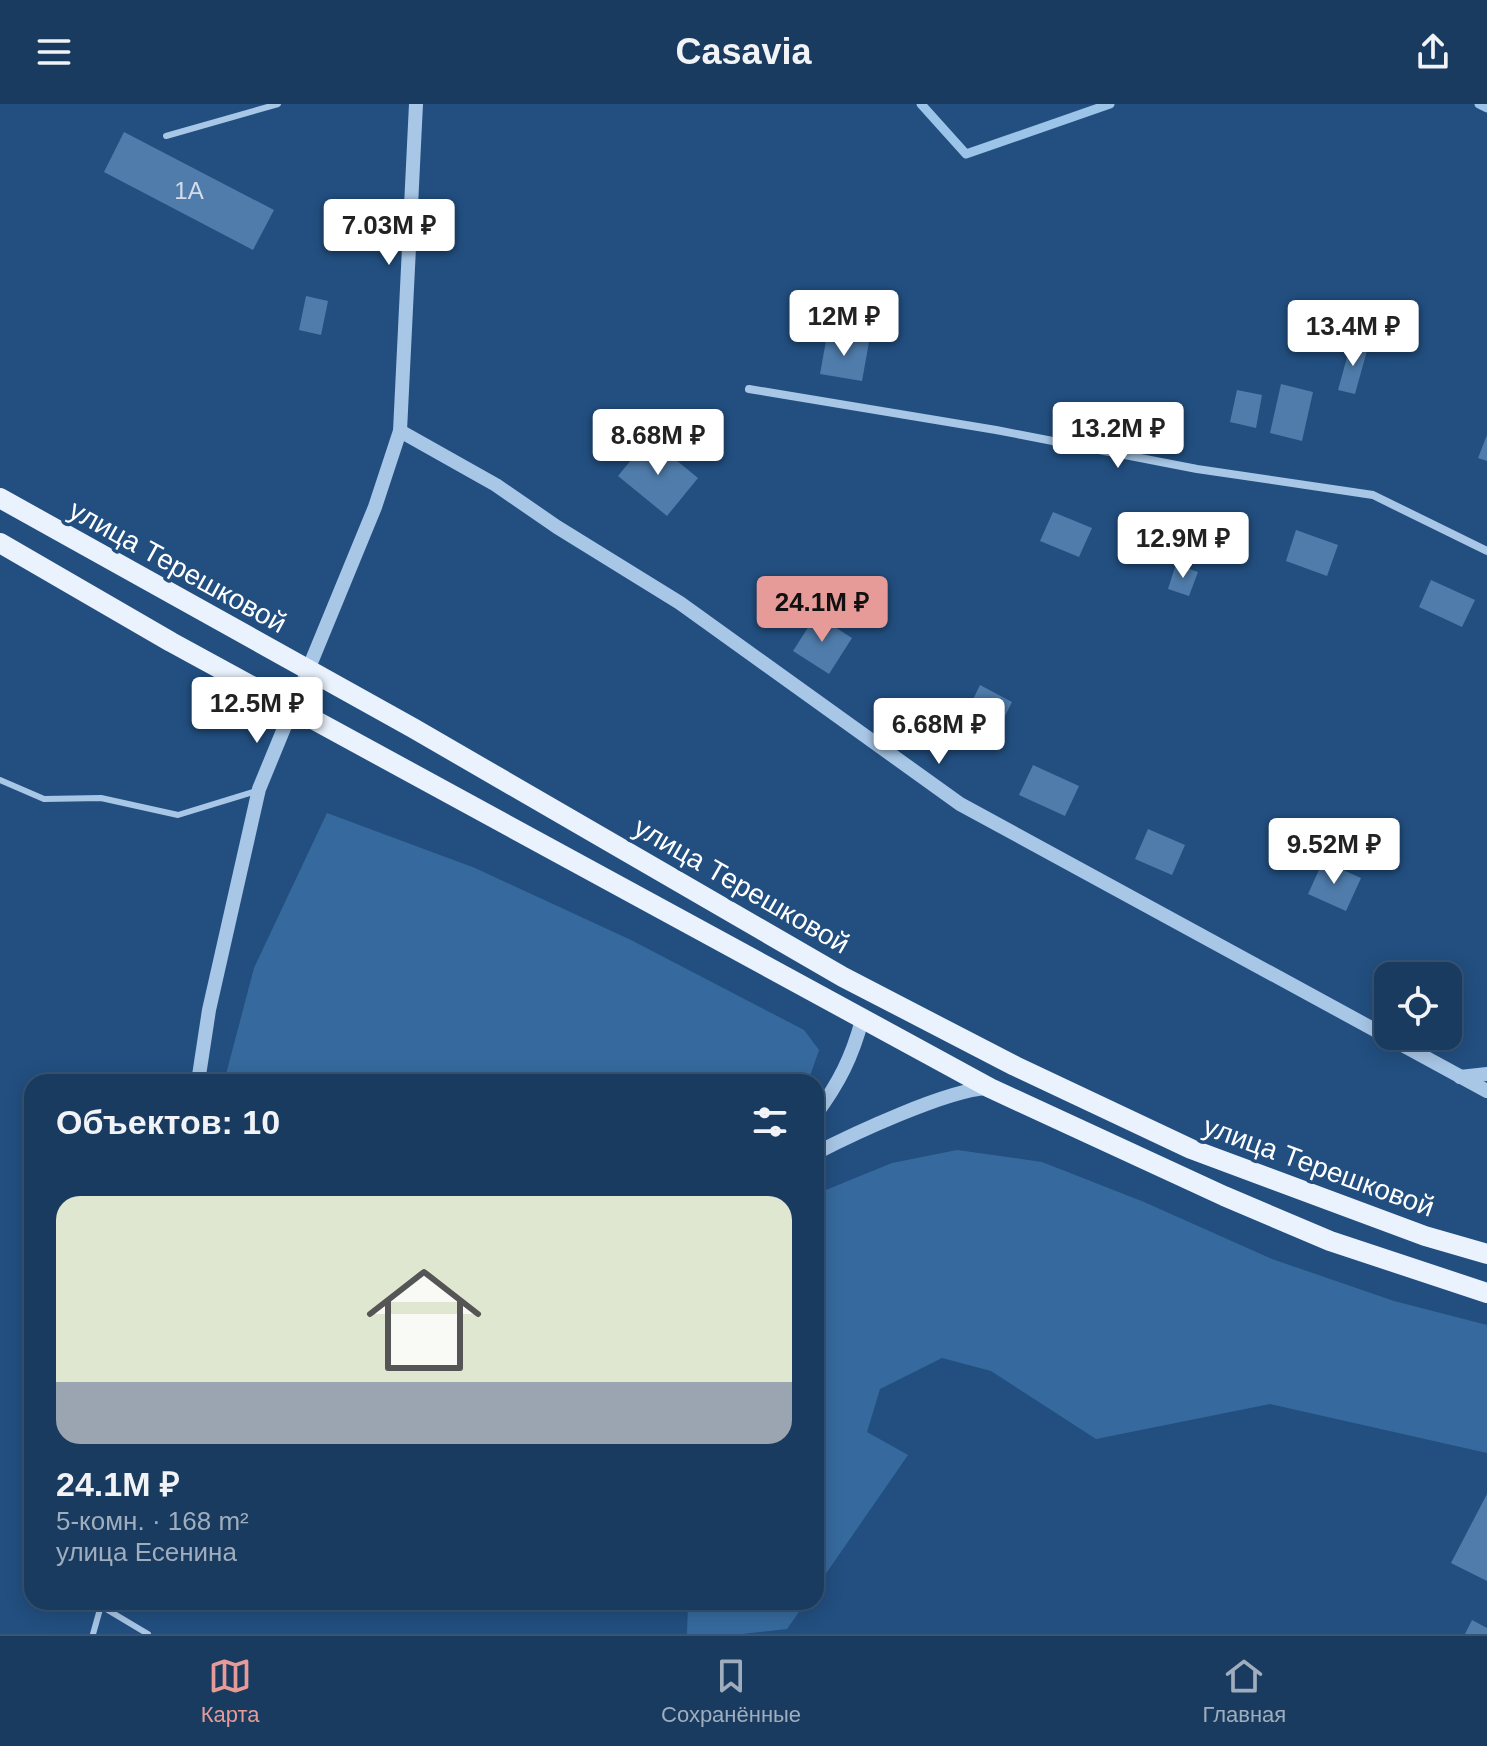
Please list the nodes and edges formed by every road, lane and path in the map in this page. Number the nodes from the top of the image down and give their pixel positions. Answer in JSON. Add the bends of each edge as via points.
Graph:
{"nodes":[{"id":1,"x":278,"y":104,"type":"edge"},
{"id":2,"x":416,"y":104,"type":"edge"},
{"id":3,"x":166,"y":136,"type":"dead end"},
{"id":4,"x":749,"y":389,"type":"dead end"},
{"id":5,"x":400,"y":431,"type":"junction"},
{"id":6,"x":0,"y":498,"type":"edge"},
{"id":7,"x":0,"y":543,"type":"edge"},
{"id":8,"x":1487,"y":551,"type":"edge"},
{"id":9,"x":0,"y":780,"type":"edge"},
{"id":10,"x":259,"y":789,"type":"junction"},
{"id":11,"x":862,"y":1020,"type":"junction"},
{"id":12,"x":199,"y":1074,"type":"edge"},
{"id":13,"x":1487,"y":1074,"type":"edge"},
{"id":14,"x":1458,"y":1077,"type":"junction"},
{"id":15,"x":990,"y":1088,"type":"junction"},
{"id":16,"x":1487,"y":1091,"type":"edge"},
{"id":17,"x":824,"y":1103,"type":"edge"},
{"id":18,"x":824,"y":1149,"type":"edge"},
{"id":19,"x":1487,"y":1254,"type":"edge"},
{"id":20,"x":1487,"y":1293,"type":"edge"},
{"id":21,"x":99,"y":1610,"type":"edge"},
{"id":22,"x":110,"y":1610,"type":"edge"},
{"id":23,"x":93,"y":1634,"type":"edge"},
{"id":24,"x":148,"y":1634,"type":"edge"}],
"edges":[{"from":1,"to":3,"type":"lane"},
{"from":2,"to":5,"type":"street"},
{"from":4,"to":8,"type":"street","via":[[1373,495]]},
{"from":5,"to":10,"type":"street","via":[[375,507]]},
{"from":5,"to":14,"type":"street","via":[[496,485],[680,603],[960,804]]},
{"from":6,"to":19,"type":"main road","name":"улица Терешковой","via":[[413,728],[843,977],[1015,1066],[1191,1149]]},
{"from":7,"to":11,"type":"main road","name":"улица Терешковой"},
{"from":9,"to":10,"type":"lane","via":[[44,799],[101,798],[178,815]]},
{"from":10,"to":12,"type":"street"},
{"from":11,"to":15,"type":"main road","name":"улица Терешковой"},
{"from":11,"to":17,"type":"street","via":[[853,1052]]},
{"from":13,"to":14,"type":"street"},
{"from":14,"to":16,"type":"street"},
{"from":15,"to":18,"type":"street","via":[[970,1089]]},
{"from":15,"to":20,"type":"main road","name":"улица Терешковой","via":[[1330,1241]]},
{"from":21,"to":23,"type":"lane"},
{"from":22,"to":24,"type":"lane"}]}
